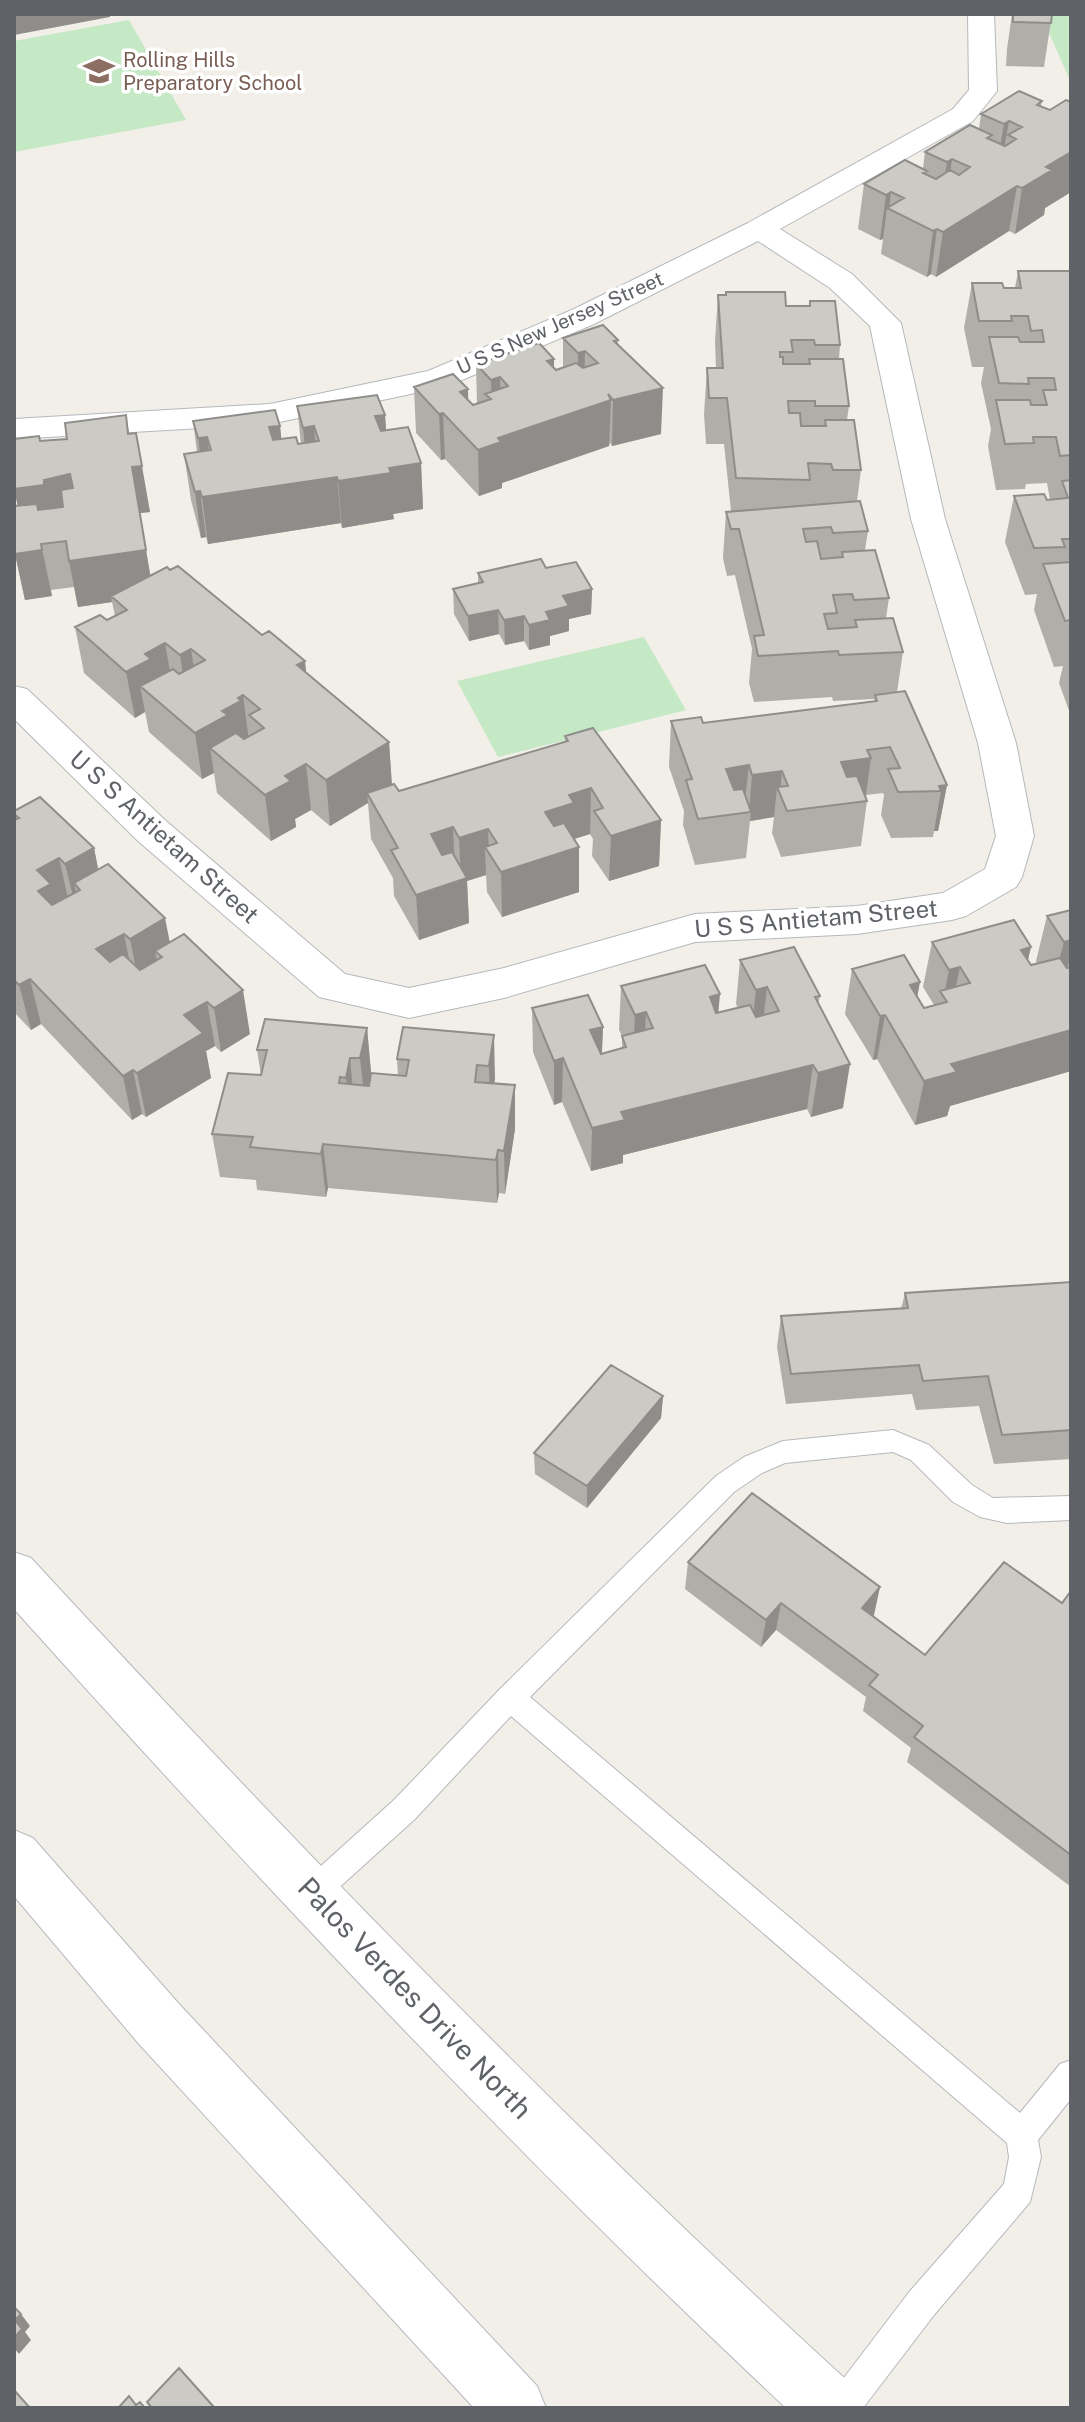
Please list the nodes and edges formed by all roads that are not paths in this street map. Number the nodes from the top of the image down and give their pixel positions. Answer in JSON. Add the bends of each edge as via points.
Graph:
{"nodes":[{"id":1,"x":981,"y":14,"type":"edge"},
{"id":2,"x":759,"y":229,"type":"junction"},
{"id":3,"x":14,"y":429,"type":"edge"},
{"id":4,"x":14,"y":698,"type":"edge"},
{"id":5,"x":1071,"y":1508,"type":"edge"},
{"id":6,"x":14,"y":1574,"type":"edge"},
{"id":7,"x":510,"y":1698,"type":"junction"},
{"id":8,"x":14,"y":1856,"type":"edge"},
{"id":9,"x":312,"y":1893,"type":"junction"},
{"id":10,"x":1071,"y":2075,"type":"edge"},
{"id":11,"x":1022,"y":2135,"type":"junction"},
{"id":12,"x":515,"y":2408,"type":"edge"},
{"id":13,"x":831,"y":2408,"type":"edge"},
{"id":14,"x":842,"y":2408,"type":"edge"}],
"edges":[{"from":1,"to":2,"type":"street","name":"U S S New Jersey Street","via":[[983,91],[963,115]]},
{"from":2,"to":3,"type":"street","name":"U S S New Jersey Street","via":[[583,317],[437,379],[270,414]]},
{"from":2,"to":4,"type":"street","name":"U S S Antietam Street","via":[[841,281],[885,323],[928,519],[997,743],[1015,836],[1002,877],[952,906],[857,920],[695,928],[504,983],[409,1003],[333,986],[152,831]]},
{"from":5,"to":7,"type":"lane","via":[[991,1510],[961,1496],[910,1444],[893,1441],[783,1452],[725,1484]]},
{"from":6,"to":9,"type":"street","name":"Palos Verdes Drive North"},
{"from":7,"to":9,"type":"lane","via":[[405,1809]]},
{"from":7,"to":11,"type":"lane"},
{"from":8,"to":12,"type":"street","via":[[159,2024]]},
{"from":9,"to":13,"type":"street","name":"Palos Verdes Drive North","via":[[759,2343]]},
{"from":10,"to":11,"type":"lane"},
{"from":11,"to":14,"type":"lane","via":[[1025,2157],[1019,2191],[922,2303]]}]}
